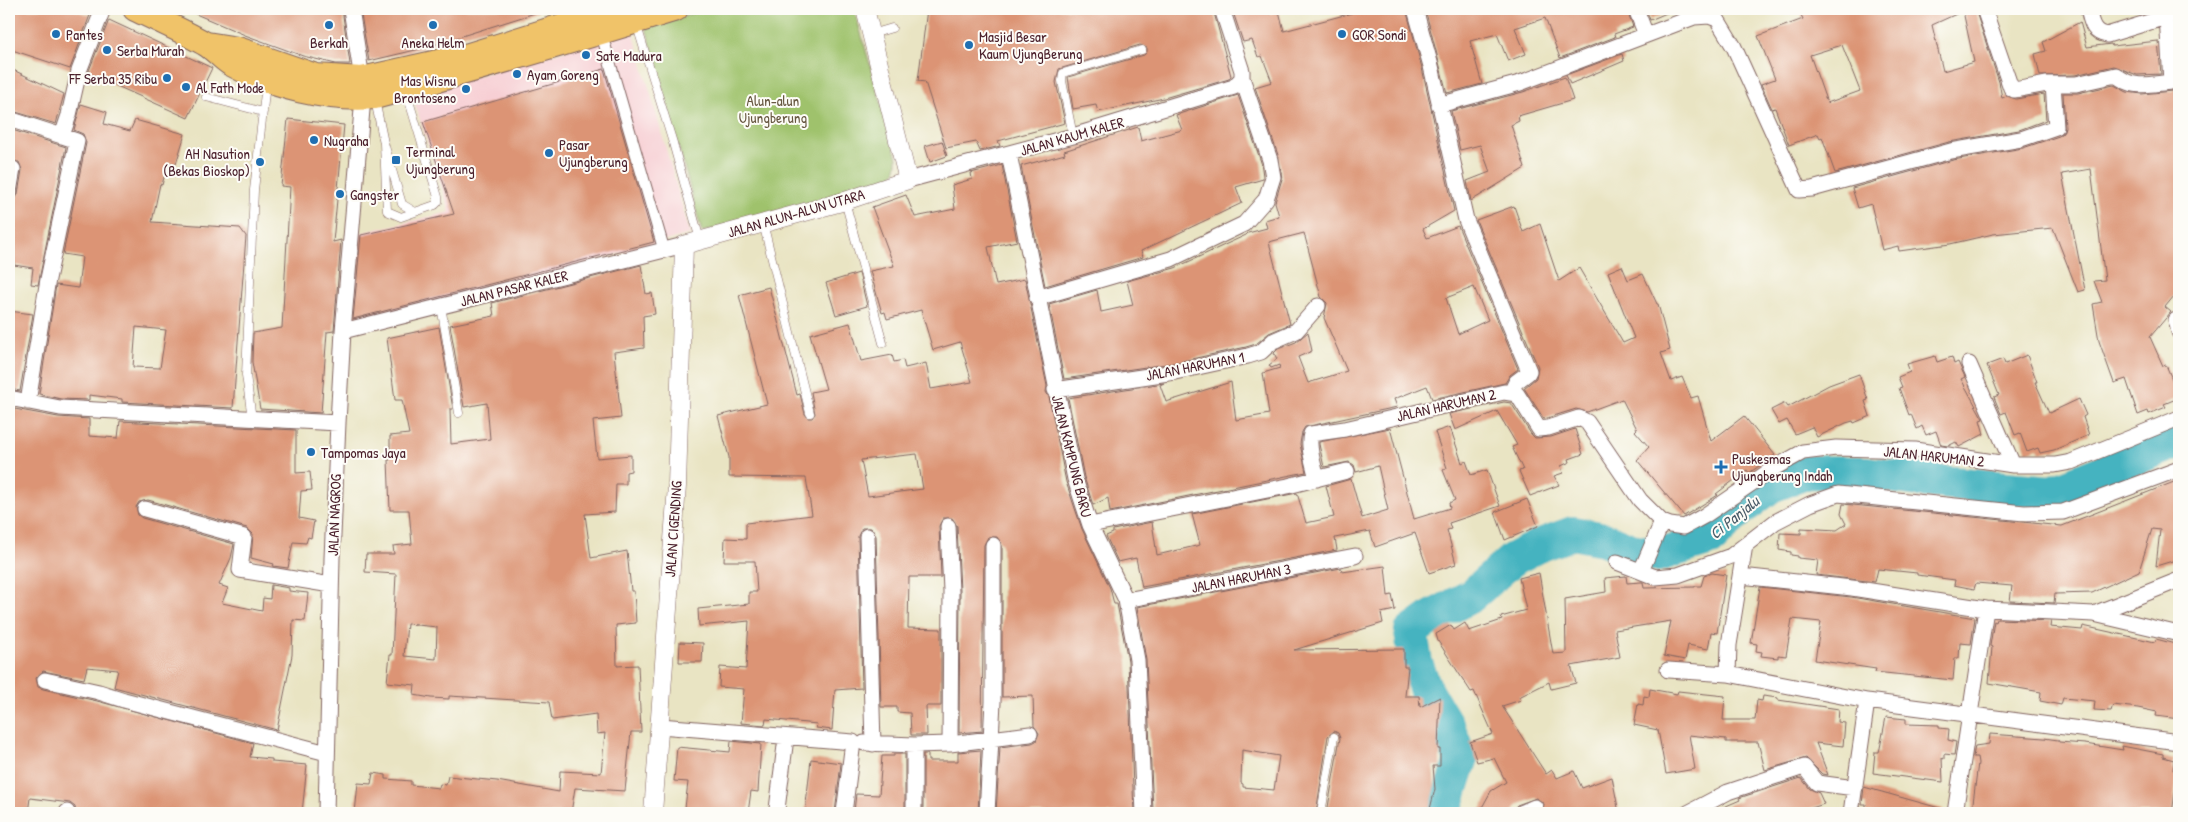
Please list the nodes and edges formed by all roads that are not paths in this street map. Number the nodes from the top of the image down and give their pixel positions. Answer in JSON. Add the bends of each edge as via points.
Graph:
{"nodes":[{"id":1,"x":103,"y":9,"type":"edge"},
{"id":2,"x":351,"y":9,"type":"edge"},
{"id":3,"x":676,"y":9,"type":"edge"},
{"id":4,"x":865,"y":9,"type":"edge"},
{"id":5,"x":1222,"y":9,"type":"edge"},
{"id":6,"x":1415,"y":9,"type":"edge"},
{"id":7,"x":1636,"y":9,"type":"edge"},
{"id":8,"x":1984,"y":9,"type":"edge"},
{"id":9,"x":2088,"y":9,"type":"edge"},
{"id":10,"x":146,"y":11,"type":"edge"},
{"id":11,"x":1706,"y":13,"type":"edge"},
{"id":12,"x":2173,"y":14,"type":"edge"},
{"id":13,"x":626,"y":15,"type":"edge"},
{"id":14,"x":892,"y":28,"type":"dead end"},
{"id":15,"x":601,"y":32,"type":"junction"},
{"id":16,"x":872,"y":34,"type":"junction"},
{"id":17,"x":1646,"y":35,"type":"junction"},
{"id":18,"x":206,"y":44,"type":"junction"},
{"id":19,"x":1142,"y":50,"type":"dead end"},
{"id":20,"x":267,"y":80,"type":"junction"},
{"id":21,"x":1238,"y":82,"type":"junction"},
{"id":22,"x":2053,"y":84,"type":"junction"},
{"id":23,"x":405,"y":89,"type":"junction"},
{"id":24,"x":367,"y":92,"type":"junction"},
{"id":25,"x":206,"y":97,"type":"dead end"},
{"id":26,"x":1439,"y":104,"type":"junction"},
{"id":27,"x":263,"y":112,"type":"junction"},
{"id":28,"x":9,"y":119,"type":"edge"},
{"id":29,"x":62,"y":136,"type":"junction"},
{"id":30,"x":1073,"y":136,"type":"junction"},
{"id":31,"x":384,"y":143,"type":"junction"},
{"id":32,"x":1009,"y":154,"type":"junction"},
{"id":33,"x":13,"y":169,"type":"dead end"},
{"id":34,"x":908,"y":180,"type":"junction"},
{"id":35,"x":9,"y":192,"type":"edge"},
{"id":36,"x":845,"y":201,"type":"junction"},
{"id":37,"x":415,"y":212,"type":"junction"},
{"id":38,"x":763,"y":223,"type":"junction"},
{"id":39,"x":692,"y":243,"type":"junction"},
{"id":40,"x":664,"y":250,"type":"junction"},
{"id":41,"x":1037,"y":298,"type":"junction"},
{"id":42,"x":441,"y":306,"type":"junction"},
{"id":43,"x":1318,"y":306,"type":"dead end"},
{"id":44,"x":343,"y":330,"type":"junction"},
{"id":45,"x":883,"y":343,"type":"dead end"},
{"id":46,"x":1969,"y":364,"type":"dead end"},
{"id":47,"x":1056,"y":390,"type":"junction"},
{"id":48,"x":1511,"y":392,"type":"junction"},
{"id":49,"x":9,"y":398,"type":"edge"},
{"id":50,"x":28,"y":402,"type":"junction"},
{"id":51,"x":459,"y":413,"type":"dead end"},
{"id":52,"x":810,"y":413,"type":"dead end"},
{"id":53,"x":2179,"y":418,"type":"edge"},
{"id":54,"x":252,"y":419,"type":"junction"},
{"id":55,"x":338,"y":422,"type":"junction"},
{"id":56,"x":2013,"y":465,"type":"junction"},
{"id":57,"x":2179,"y":468,"type":"edge"},
{"id":58,"x":1347,"y":471,"type":"dead end"},
{"id":59,"x":1317,"y":479,"type":"junction"},
{"id":60,"x":145,"y":510,"type":"dead end"},
{"id":61,"x":1090,"y":524,"type":"junction"},
{"id":62,"x":948,"y":526,"type":"dead end"},
{"id":63,"x":1659,"y":528,"type":"junction"},
{"id":64,"x":867,"y":536,"type":"dead end"},
{"id":65,"x":993,"y":545,"type":"dead end"},
{"id":66,"x":1745,"y":545,"type":"junction"},
{"id":67,"x":1355,"y":556,"type":"dead end"},
{"id":68,"x":1617,"y":562,"type":"dead end"},
{"id":69,"x":1644,"y":564,"type":"junction"},
{"id":70,"x":1741,"y":576,"type":"junction"},
{"id":71,"x":2179,"y":580,"type":"edge"},
{"id":72,"x":331,"y":585,"type":"junction"},
{"id":73,"x":1126,"y":600,"type":"junction"},
{"id":74,"x":1986,"y":609,"type":"junction"},
{"id":75,"x":2094,"y":614,"type":"junction"},
{"id":76,"x":2179,"y":634,"type":"edge"},
{"id":77,"x":1668,"y":670,"type":"dead end"},
{"id":78,"x":1728,"y":674,"type":"junction"},
{"id":79,"x":45,"y":680,"type":"dead end"},
{"id":80,"x":1867,"y":701,"type":"junction"},
{"id":81,"x":1971,"y":715,"type":"junction"},
{"id":82,"x":660,"y":726,"type":"junction"},
{"id":83,"x":1030,"y":734,"type":"dead end"},
{"id":84,"x":1334,"y":737,"type":"dead end"},
{"id":85,"x":786,"y":738,"type":"junction"},
{"id":86,"x":990,"y":739,"type":"junction"},
{"id":87,"x":853,"y":742,"type":"junction"},
{"id":88,"x":2179,"y":742,"type":"edge"},
{"id":89,"x":873,"y":744,"type":"junction"},
{"id":90,"x":950,"y":744,"type":"junction"},
{"id":91,"x":914,"y":746,"type":"junction"},
{"id":92,"x":327,"y":753,"type":"junction"},
{"id":93,"x":1855,"y":788,"type":"junction"},
{"id":94,"x":1535,"y":806,"type":"dead end"},
{"id":95,"x":777,"y":809,"type":"dead end"},
{"id":96,"x":326,"y":813,"type":"edge"},
{"id":97,"x":653,"y":813,"type":"edge"},
{"id":98,"x":844,"y":813,"type":"edge"},
{"id":99,"x":914,"y":813,"type":"edge"},
{"id":100,"x":987,"y":813,"type":"edge"},
{"id":101,"x":1144,"y":813,"type":"edge"},
{"id":102,"x":1321,"y":813,"type":"edge"},
{"id":103,"x":1521,"y":813,"type":"edge"},
{"id":104,"x":1688,"y":813,"type":"edge"},
{"id":105,"x":1851,"y":813,"type":"edge"},
{"id":106,"x":1955,"y":813,"type":"edge"}],
"edges":[{"from":1,"to":29,"type":"street","via":[[79,70],[70,115]]},
{"from":2,"to":24,"type":"street","name":"JALAN NAGROG"},
{"from":3,"to":13,"type":"highway"},
{"from":4,"to":16,"type":"street"},
{"from":5,"to":21,"type":"street","via":[[1240,64]]},
{"from":6,"to":26,"type":"street"},
{"from":7,"to":17,"type":"street"},
{"from":8,"to":22,"type":"street","via":[[2011,88]]},
{"from":9,"to":12,"type":"street","via":[[2093,27],[2100,34],[2107,35]]},
{"from":10,"to":18,"type":"highway"},
{"from":11,"to":17,"type":"street"},
{"from":11,"to":22,"type":"street","via":[[1717,19],[1734,47],[1799,190],[1951,151],[2045,132],[2056,127]]},
{"from":12,"to":22,"type":"street","via":[[2171,82],[2135,86],[2116,76],[2076,84]]},
{"from":13,"to":15,"type":"highway"},
{"from":13,"to":24,"type":"highway","via":[[470,54]]},
{"from":13,"to":39,"type":"lane","via":[[673,143]]},
{"from":14,"to":16,"type":"lane"},
{"from":15,"to":23,"type":"highway"},
{"from":15,"to":40,"type":"street"},
{"from":16,"to":34,"type":"street"},
{"from":17,"to":26,"type":"street","via":[[1520,83]]},
{"from":18,"to":20,"type":"highway","via":[[230,64]]},
{"from":18,"to":24,"type":"highway","via":[[238,48]]},
{"from":19,"to":30,"type":"lane","via":[[1063,73]]},
{"from":20,"to":24,"type":"highway","via":[[324,97]]},
{"from":20,"to":27,"type":"lane"},
{"from":21,"to":30,"type":"street","name":"JALAN KAUM KALER"},
{"from":21,"to":41,"type":"street","via":[[1270,160],[1273,177],[1266,199],[1244,224],[1171,259]]},
{"from":23,"to":24,"type":"highway"},
{"from":23,"to":37,"type":"lane","via":[[438,197],[435,205]]},
{"from":24,"to":31,"type":"lane"},
{"from":24,"to":44,"type":"street","name":"JALAN NAGROG"},
{"from":25,"to":27,"type":"lane"},
{"from":26,"to":48,"type":"street","via":[[1466,220],[1529,371],[1516,382]]},
{"from":27,"to":54,"type":"lane","via":[[254,190],[246,375]]},
{"from":28,"to":29,"type":"street"},
{"from":29,"to":50,"type":"street","via":[[77,141],[48,279]]},
{"from":30,"to":32,"type":"street","name":"JALAN KAUM KALER"},
{"from":31,"to":37,"type":"lane","via":[[402,204]]},
{"from":31,"to":37,"type":"lane","via":[[387,211],[401,217]]},
{"from":32,"to":34,"type":"street","name":"JALAN KAUM KALER"},
{"from":32,"to":41,"type":"street","name":"JALAN KAMPUNG BARU"},
{"from":33,"to":35,"type":"street"},
{"from":34,"to":36,"type":"street","name":"JALAN ALUN-ALUN UTARA"},
{"from":36,"to":38,"type":"street","name":"JALAN ALUN-ALUN UTARA"},
{"from":36,"to":45,"type":"lane"},
{"from":38,"to":39,"type":"street","name":"JALAN ALUN-ALUN UTARA"},
{"from":38,"to":52,"type":"lane"},
{"from":39,"to":40,"type":"street","name":"JALAN PASAR KALER"},
{"from":39,"to":82,"type":"street","name":"JALAN CIGENDING"},
{"from":40,"to":42,"type":"street","name":"JALAN PASAR KALER"},
{"from":41,"to":47,"type":"street","name":"JALAN KAMPUNG BARU"},
{"from":42,"to":44,"type":"street","name":"JALAN PASAR KALER"},
{"from":42,"to":51,"type":"lane"},
{"from":43,"to":47,"type":"street","name":"JALAN HARUMAN 1","via":[[1296,330],[1248,356],[1175,372]]},
{"from":44,"to":55,"type":"street","name":"JALAN NAGROG"},
{"from":46,"to":56,"type":"street"},
{"from":47,"to":61,"type":"street","name":"JALAN KAMPUNG BARU","via":[[1075,480]]},
{"from":48,"to":59,"type":"street","name":"JALAN HARUMAN 2","via":[[1311,434]]},
{"from":48,"to":63,"type":"street","name":"JALAN HARUMAN 2","via":[[1517,394],[1539,429],[1579,418],[1587,422]]},
{"from":49,"to":50,"type":"street"},
{"from":50,"to":54,"type":"street","via":[[60,408]]},
{"from":53,"to":56,"type":"street","name":"JALAN HARUMAN 2","via":[[2071,462]]},
{"from":54,"to":55,"type":"street"},
{"from":55,"to":72,"type":"street","name":"JALAN NAGROG"},
{"from":56,"to":63,"type":"street","name":"JALAN HARUMAN 2","via":[[1916,450],[1836,448],[1803,452],[1684,527],[1670,525]]},
{"from":57,"to":66,"type":"street","via":[[2063,512],[2024,513],[1838,494],[1775,522]]},
{"from":58,"to":59,"type":"street"},
{"from":59,"to":61,"type":"street"},
{"from":60,"to":72,"type":"street","via":[[244,537],[240,570]]},
{"from":61,"to":73,"type":"street","name":"JALAN KAMPUNG BARU"},
{"from":62,"to":90,"type":"street"},
{"from":63,"to":69,"type":"street"},
{"from":64,"to":89,"type":"street"},
{"from":65,"to":86,"type":"street","via":[[994,646]]},
{"from":66,"to":69,"type":"street","via":[[1731,556],[1678,575],[1655,577]]},
{"from":66,"to":70,"type":"street"},
{"from":67,"to":73,"type":"street","name":"JALAN HARUMAN 3"},
{"from":68,"to":69,"type":"street"},
{"from":70,"to":74,"type":"street","via":[[1852,588]]},
{"from":70,"to":78,"type":"street","via":[[1729,645]]},
{"from":71,"to":75,"type":"street"},
{"from":72,"to":92,"type":"street","name":"JALAN NAGROG"},
{"from":73,"to":101,"type":"street","name":"JALAN KAMPUNG BARU","via":[[1137,660]]},
{"from":74,"to":75,"type":"street"},
{"from":74,"to":81,"type":"street"},
{"from":75,"to":76,"type":"street"},
{"from":77,"to":78,"type":"street"},
{"from":78,"to":80,"type":"street"},
{"from":79,"to":92,"type":"street"},
{"from":80,"to":81,"type":"street"},
{"from":80,"to":93,"type":"street"},
{"from":81,"to":88,"type":"street"},
{"from":81,"to":106,"type":"street"},
{"from":82,"to":85,"type":"street"},
{"from":82,"to":97,"type":"street","name":"JALAN CIGENDING"},
{"from":83,"to":86,"type":"street"},
{"from":84,"to":102,"type":"lane"},
{"from":85,"to":87,"type":"street"},
{"from":85,"to":95,"type":"street"},
{"from":86,"to":90,"type":"street"},
{"from":86,"to":100,"type":"street"},
{"from":87,"to":89,"type":"street"},
{"from":87,"to":98,"type":"street"},
{"from":89,"to":91,"type":"street"},
{"from":90,"to":91,"type":"street"},
{"from":91,"to":99,"type":"street"},
{"from":92,"to":96,"type":"street","name":"JALAN NAGROG"},
{"from":93,"to":104,"type":"street","via":[[1817,783],[1804,767],[1728,792]]},
{"from":93,"to":105,"type":"street"},
{"from":94,"to":103,"type":"street"}]}
